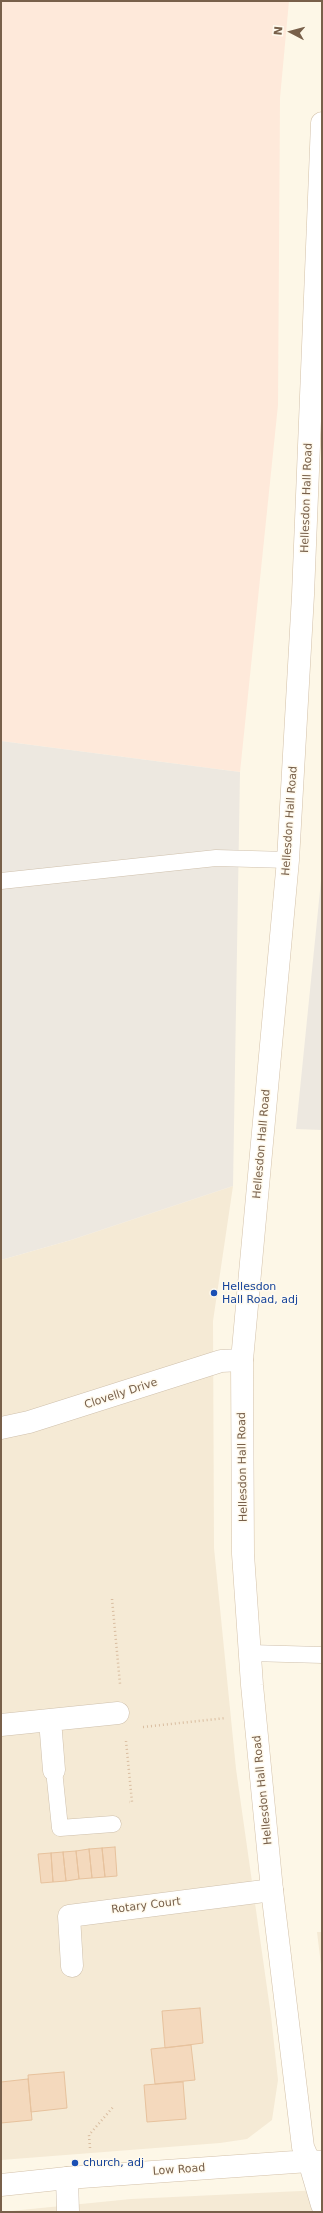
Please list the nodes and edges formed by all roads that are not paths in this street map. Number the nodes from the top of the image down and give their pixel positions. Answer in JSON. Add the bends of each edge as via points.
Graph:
{"nodes":[{"id":1,"x":322,"y":123,"type":"edge"},
{"id":2,"x":288,"y":860,"type":"junction"},
{"id":3,"x":1,"y":881,"type":"edge"},
{"id":4,"x":242,"y":1360,"type":"junction"},
{"id":5,"x":1,"y":1428,"type":"edge"},
{"id":6,"x":250,"y":1653,"type":"junction"},
{"id":7,"x":322,"y":1655,"type":"edge"},
{"id":8,"x":118,"y":1713,"type":"dead end"},
{"id":9,"x":50,"y":1720,"type":"junction"},
{"id":10,"x":1,"y":1725,"type":"edge"},
{"id":11,"x":54,"y":1770,"type":"joint"},
{"id":12,"x":113,"y":1824,"type":"dead end"},
{"id":13,"x":272,"y":1890,"type":"junction"},
{"id":14,"x":72,"y":1966,"type":"dead end"},
{"id":15,"x":315,"y":2161,"type":"edge"},
{"id":16,"x":67,"y":2178,"type":"junction"},
{"id":17,"x":1,"y":2185,"type":"edge"},
{"id":18,"x":322,"y":2205,"type":"edge"},
{"id":19,"x":68,"y":2212,"type":"edge"}],
"edges":[{"from":1,"to":2,"type":"street","name":"Hellesdon Hall Road","via":[[304,587]]},
{"from":2,"to":3,"type":"lane","via":[[216,858]]},
{"from":2,"to":4,"type":"street","name":"Hellesdon Hall Road"},
{"from":4,"to":5,"type":"street","name":"Clovelly Drive","via":[[221,1361],[29,1422]]},
{"from":4,"to":6,"type":"street","name":"Hellesdon Hall Road","via":[[243,1554]]},
{"from":6,"to":7,"type":"lane"},
{"from":6,"to":13,"type":"street","name":"Hellesdon Hall Road"},
{"from":8,"to":9,"type":"street"},
{"from":9,"to":10,"type":"street"},
{"from":9,"to":11,"type":"street"},
{"from":11,"to":12,"type":"lane","via":[[60,1828]]},
{"from":13,"to":14,"type":"street","name":"Rotary Court","via":[[69,1916]]},
{"from":13,"to":15,"type":"street","name":"Hellesdon Hall Road","via":[[303,2147]]},
{"from":15,"to":16,"type":"street","name":"Low Road"},
{"from":15,"to":18,"type":"street","name":"Hellesdon Hall Road"},
{"from":16,"to":17,"type":"street","name":"Low Road"},
{"from":16,"to":19,"type":"street"}]}
